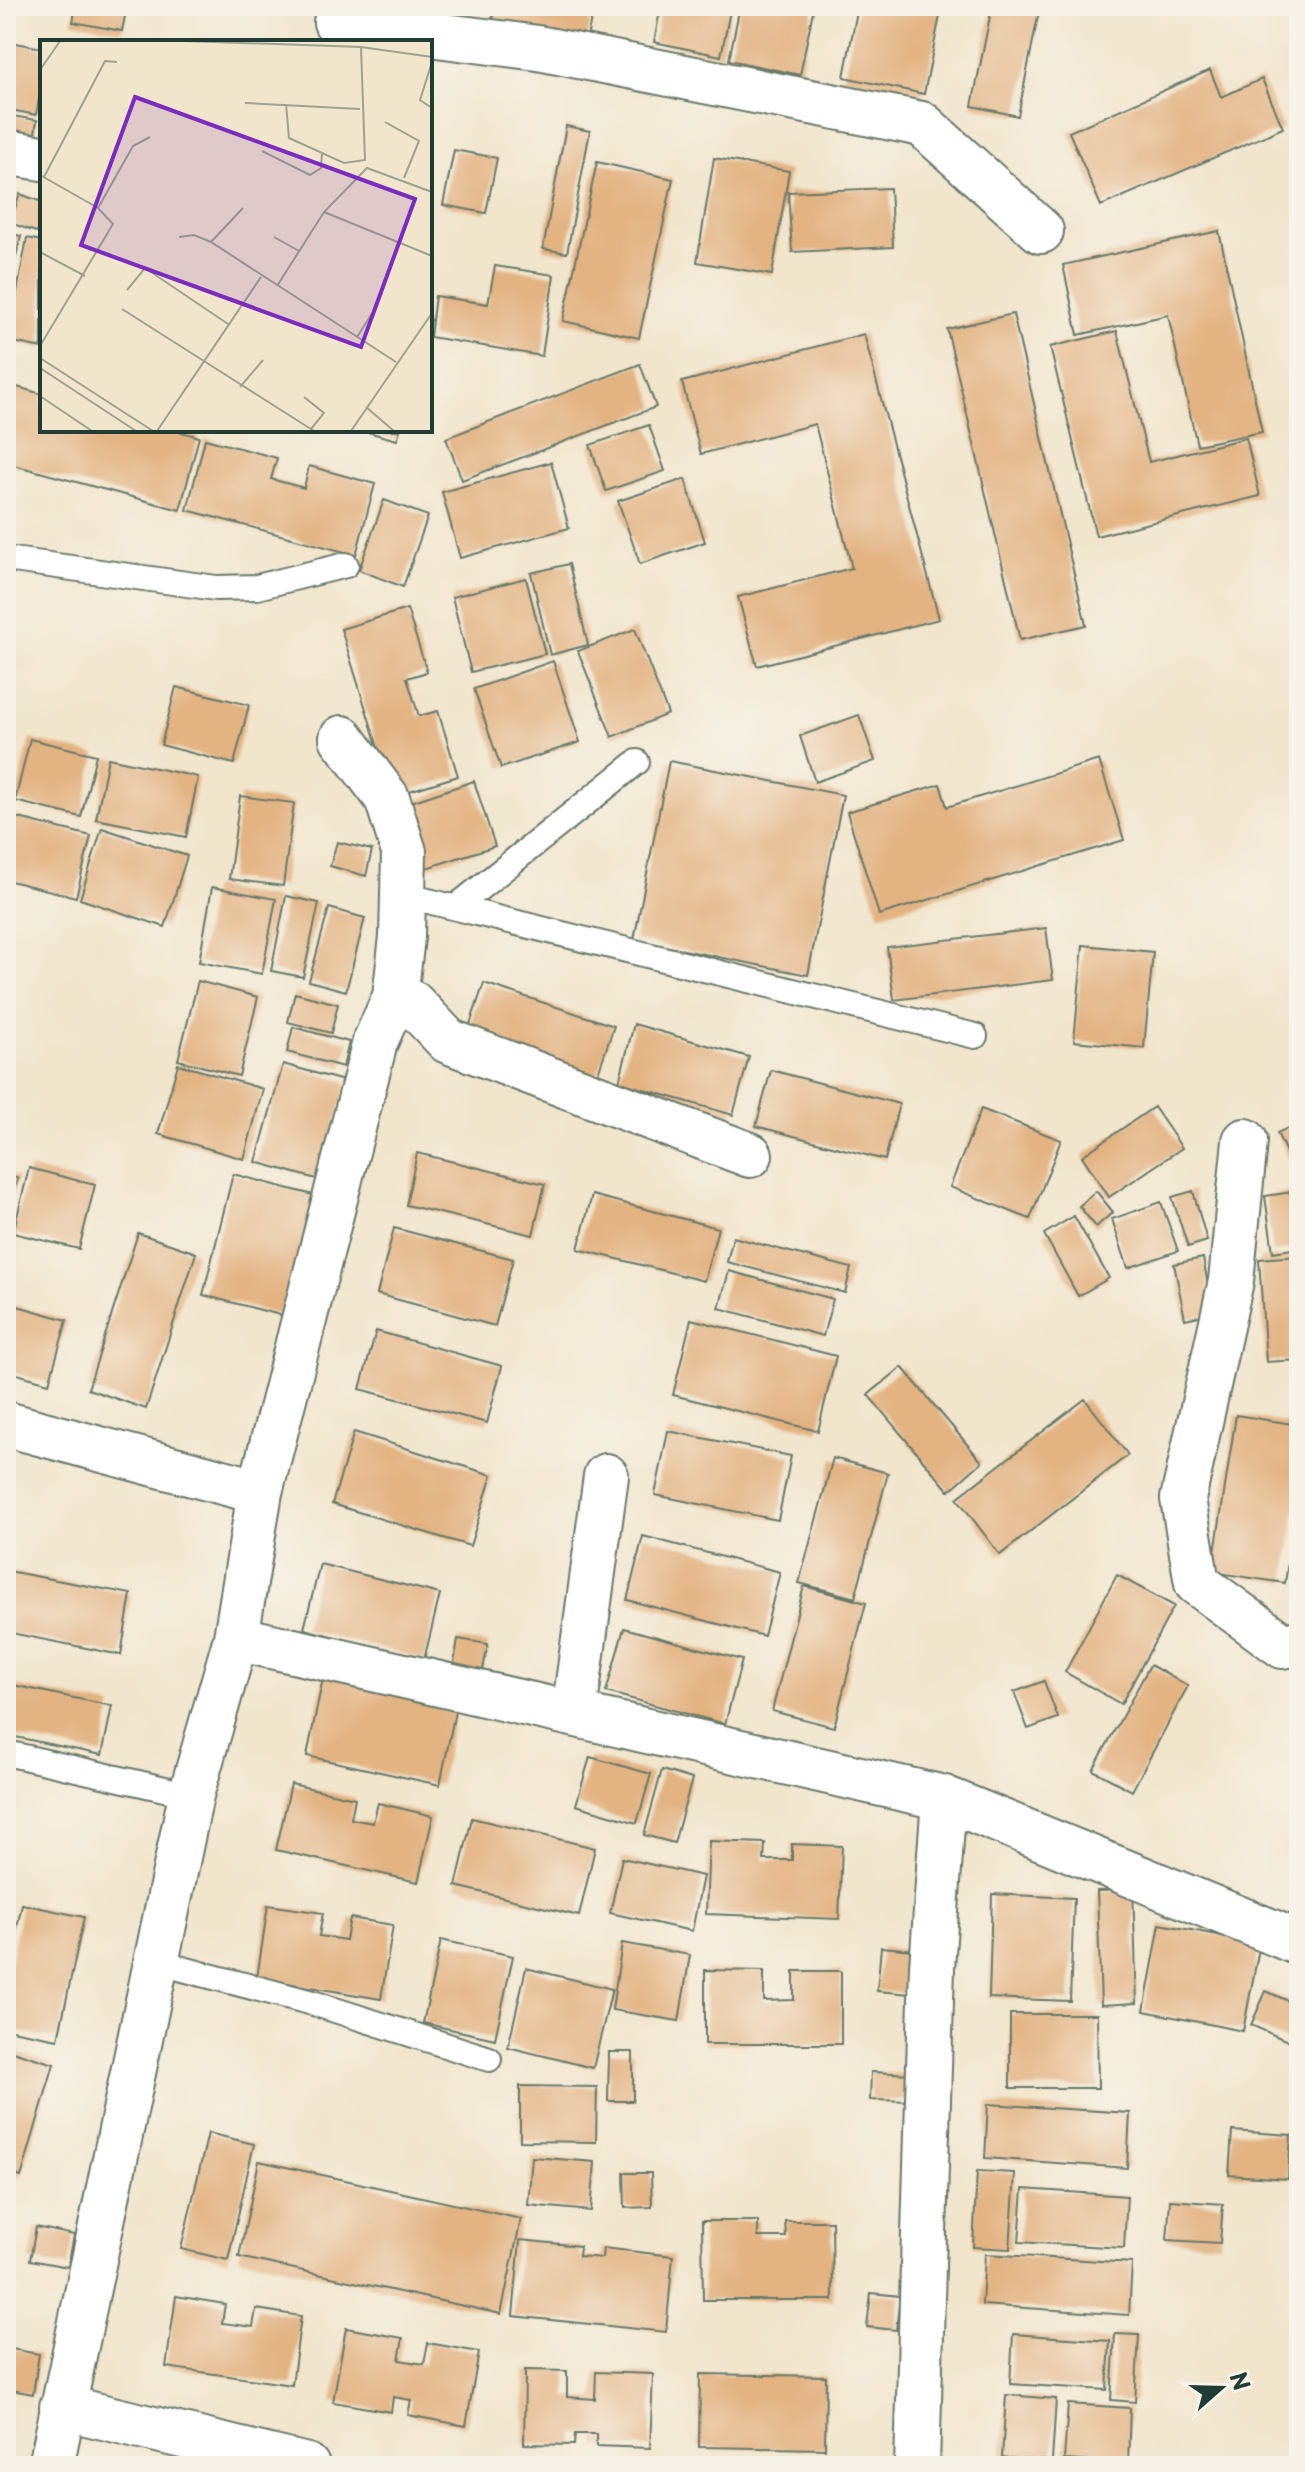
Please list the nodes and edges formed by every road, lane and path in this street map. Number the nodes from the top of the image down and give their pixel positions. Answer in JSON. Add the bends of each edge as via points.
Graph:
{"nodes":[{"id":1,"x":334,"y":23,"type":"edge"},
{"id":2,"x":6,"y":152,"type":"edge"},
{"id":3,"x":40,"y":158,"type":"edge"},
{"id":4,"x":1041,"y":231,"type":"dead end"},
{"id":5,"x":6,"y":559,"type":"edge"},
{"id":6,"x":346,"y":565,"type":"dead end"},
{"id":7,"x":342,"y":738,"type":"dead end"},
{"id":8,"x":637,"y":762,"type":"dead end"},
{"id":9,"x":404,"y":895,"type":"junction"},
{"id":10,"x":456,"y":907,"type":"junction"},
{"id":11,"x":395,"y":997,"type":"junction"},
{"id":12,"x":975,"y":1036,"type":"dead end"},
{"id":13,"x":1245,"y":1141,"type":"dead end"},
{"id":14,"x":750,"y":1155,"type":"dead end"},
{"id":15,"x":6,"y":1424,"type":"edge"},
{"id":16,"x":606,"y":1476,"type":"dead end"},
{"id":17,"x":260,"y":1492,"type":"junction"},
{"id":18,"x":236,"y":1638,"type":"junction"},
{"id":19,"x":1299,"y":1643,"type":"edge"},
{"id":20,"x":574,"y":1713,"type":"junction"},
{"id":21,"x":6,"y":1753,"type":"edge"},
{"id":22,"x":191,"y":1795,"type":"junction"},
{"id":23,"x":944,"y":1798,"type":"junction"},
{"id":24,"x":1299,"y":1943,"type":"edge"},
{"id":25,"x":156,"y":1962,"type":"junction"},
{"id":26,"x":489,"y":2059,"type":"dead end"},
{"id":27,"x":62,"y":2407,"type":"junction"},
{"id":28,"x":51,"y":2466,"type":"edge"},
{"id":29,"x":307,"y":2466,"type":"edge"},
{"id":30,"x":917,"y":2466,"type":"edge"}],
"edges":[{"from":1,"to":4,"type":"street","via":[[538,48],[922,124]]},
{"from":2,"to":3,"type":"street"},
{"from":5,"to":6,"type":"lane","via":[[216,588],[257,587]]},
{"from":7,"to":9,"type":"street","via":[[387,798],[404,852]]},
{"from":8,"to":10,"type":"lane"},
{"from":9,"to":10,"type":"lane"},
{"from":9,"to":11,"type":"street"},
{"from":10,"to":12,"type":"lane"},
{"from":11,"to":14,"type":"street","via":[[412,1003],[448,1041]]},
{"from":11,"to":17,"type":"street","via":[[375,1042]]},
{"from":13,"to":19,"type":"street","via":[[1231,1281],[1183,1499],[1197,1583],[1283,1646]]},
{"from":15,"to":17,"type":"street"},
{"from":16,"to":20,"type":"street"},
{"from":17,"to":18,"type":"street"},
{"from":18,"to":20,"type":"street"},
{"from":18,"to":22,"type":"street"},
{"from":20,"to":23,"type":"street"},
{"from":21,"to":22,"type":"lane"},
{"from":22,"to":25,"type":"street"},
{"from":23,"to":24,"type":"street"},
{"from":23,"to":30,"type":"street","via":[[932,1967]]},
{"from":25,"to":26,"type":"lane","via":[[313,2003]]},
{"from":25,"to":27,"type":"street"},
{"from":27,"to":28,"type":"street"},
{"from":27,"to":29,"type":"street"}]}
